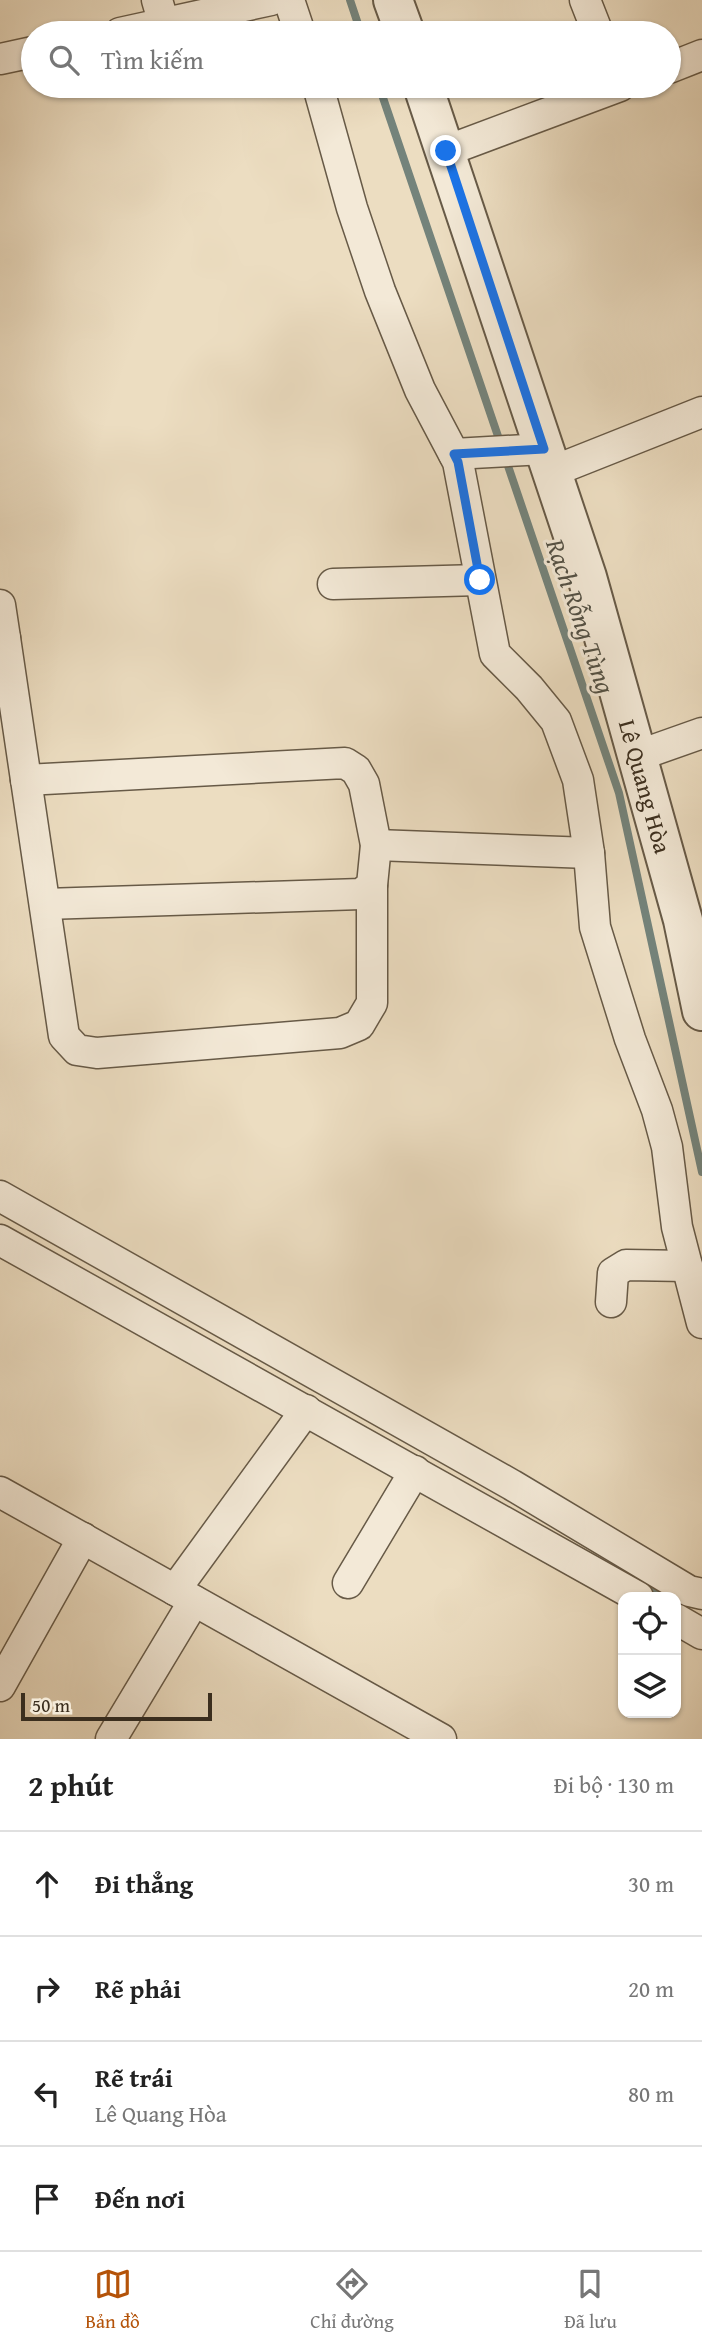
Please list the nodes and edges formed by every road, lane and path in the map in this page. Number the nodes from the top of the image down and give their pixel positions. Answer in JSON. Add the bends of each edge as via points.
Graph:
{"nodes":[{"id":1,"x":271,"y":0,"type":"edge"},
{"id":2,"x":289,"y":0,"type":"edge"},
{"id":3,"x":393,"y":0,"type":"edge"},
{"id":4,"x":585,"y":0,"type":"edge"},
{"id":5,"x":160,"y":12,"type":"edge"},
{"id":6,"x":143,"y":21,"type":"edge"},
{"id":7,"x":296,"y":21,"type":"edge"},
{"id":8,"x":401,"y":21,"type":"edge"},
{"id":9,"x":593,"y":21,"type":"edge"},
{"id":10,"x":21,"y":55,"type":"edge"},
{"id":11,"x":702,"y":55,"type":"edge"},
{"id":12,"x":0,"y":59,"type":"edge"},
{"id":13,"x":681,"y":63,"type":"edge"},
{"id":14,"x":321,"y":98,"type":"edge"},
{"id":15,"x":427,"y":98,"type":"edge"},
{"id":16,"x":587,"y":98,"type":"edge"},
{"id":17,"x":446,"y":151,"type":"junction"},
{"id":18,"x":702,"y":412,"type":"edge"},
{"id":19,"x":463,"y":453,"type":"junction"},
{"id":20,"x":540,"y":457,"type":"junction"},
{"id":21,"x":480,"y":580,"type":"junction"},
{"id":22,"x":333,"y":584,"type":"dead end"},
{"id":23,"x":0,"y":605,"type":"edge"},
{"id":24,"x":3,"y":638,"type":"edge"},
{"id":25,"x":702,"y":733,"type":"edge"},
{"id":26,"x":637,"y":756,"type":"junction"},
{"id":27,"x":26,"y":780,"type":"junction"},
{"id":28,"x":376,"y":845,"type":"junction"},
{"id":29,"x":589,"y":853,"type":"junction"},
{"id":30,"x":372,"y":885,"type":"junction"},
{"id":31,"x":45,"y":904,"type":"junction"},
{"id":32,"x":702,"y":1007,"type":"edge"},
{"id":33,"x":0,"y":1196,"type":"edge"},
{"id":34,"x":0,"y":1240,"type":"edge"},
{"id":35,"x":678,"y":1266,"type":"junction"},
{"id":36,"x":611,"y":1302,"type":"dead end"},
{"id":37,"x":702,"y":1323,"type":"edge"},
{"id":38,"x":306,"y":1410,"type":"junction"},
{"id":39,"x":415,"y":1471,"type":"junction"},
{"id":40,"x":0,"y":1492,"type":"edge"},
{"id":41,"x":83,"y":1538,"type":"junction"},
{"id":42,"x":348,"y":1583,"type":"dead end"},
{"id":43,"x":629,"y":1592,"type":"edge"},
{"id":44,"x":702,"y":1594,"type":"edge"},
{"id":45,"x":185,"y":1596,"type":"junction"},
{"id":46,"x":681,"y":1622,"type":"edge"},
{"id":47,"x":702,"y":1634,"type":"edge"},
{"id":48,"x":0,"y":1686,"type":"edge"},
{"id":49,"x":111,"y":1739,"type":"edge"},
{"id":50,"x":441,"y":1739,"type":"edge"}],
"edges":[{"from":1,"to":5,"type":"street"},
{"from":2,"to":7,"type":"street"},
{"from":3,"to":8,"type":"street"},
{"from":4,"to":9,"type":"street"},
{"from":5,"to":6,"type":"street"},
{"from":10,"to":12,"type":"street"},
{"from":11,"to":13,"type":"street"},
{"from":14,"to":19,"type":"street","via":[[380,291],[420,390]]},
{"from":15,"to":17,"type":"street","name":"Lê Quang Hòa"},
{"from":16,"to":17,"type":"street"},
{"from":17,"to":20,"type":"street","name":"Lê Quang Hòa"},
{"from":18,"to":20,"type":"street"},
{"from":19,"to":20,"type":"street"},
{"from":19,"to":21,"type":"street","via":[[458,462]]},
{"from":20,"to":26,"type":"street","name":"Lê Quang Hòa","via":[[587,577]]},
{"from":21,"to":22,"type":"street"},
{"from":21,"to":29,"type":"street","via":[[495,654],[556,721],[578,780]]},
{"from":23,"to":24,"type":"street"},
{"from":24,"to":27,"type":"street"},
{"from":25,"to":26,"type":"street"},
{"from":26,"to":32,"type":"street","name":"Lê Quang Hòa"},
{"from":27,"to":28,"type":"street","via":[[345,763],[364,784]]},
{"from":27,"to":31,"type":"street"},
{"from":28,"to":29,"type":"street"},
{"from":28,"to":30,"type":"street"},
{"from":29,"to":35,"type":"street","via":[[595,927],[667,1147]]},
{"from":30,"to":31,"type":"street","via":[[361,894]]},
{"from":30,"to":31,"type":"street","via":[[372,1003],[359,1026],[340,1034],[97,1053],[77,1051],[64,1036]]},
{"from":33,"to":44,"type":"street","via":[[512,1485],[689,1591]]},
{"from":34,"to":38,"type":"street"},
{"from":35,"to":36,"type":"street","via":[[626,1265],[613,1273]]},
{"from":35,"to":37,"type":"street"},
{"from":38,"to":39,"type":"street"},
{"from":38,"to":45,"type":"street"},
{"from":39,"to":42,"type":"street"},
{"from":39,"to":43,"type":"street"},
{"from":40,"to":41,"type":"street"},
{"from":41,"to":45,"type":"street"},
{"from":41,"to":48,"type":"street"},
{"from":45,"to":49,"type":"street"},
{"from":45,"to":50,"type":"street"},
{"from":46,"to":47,"type":"street"}]}
